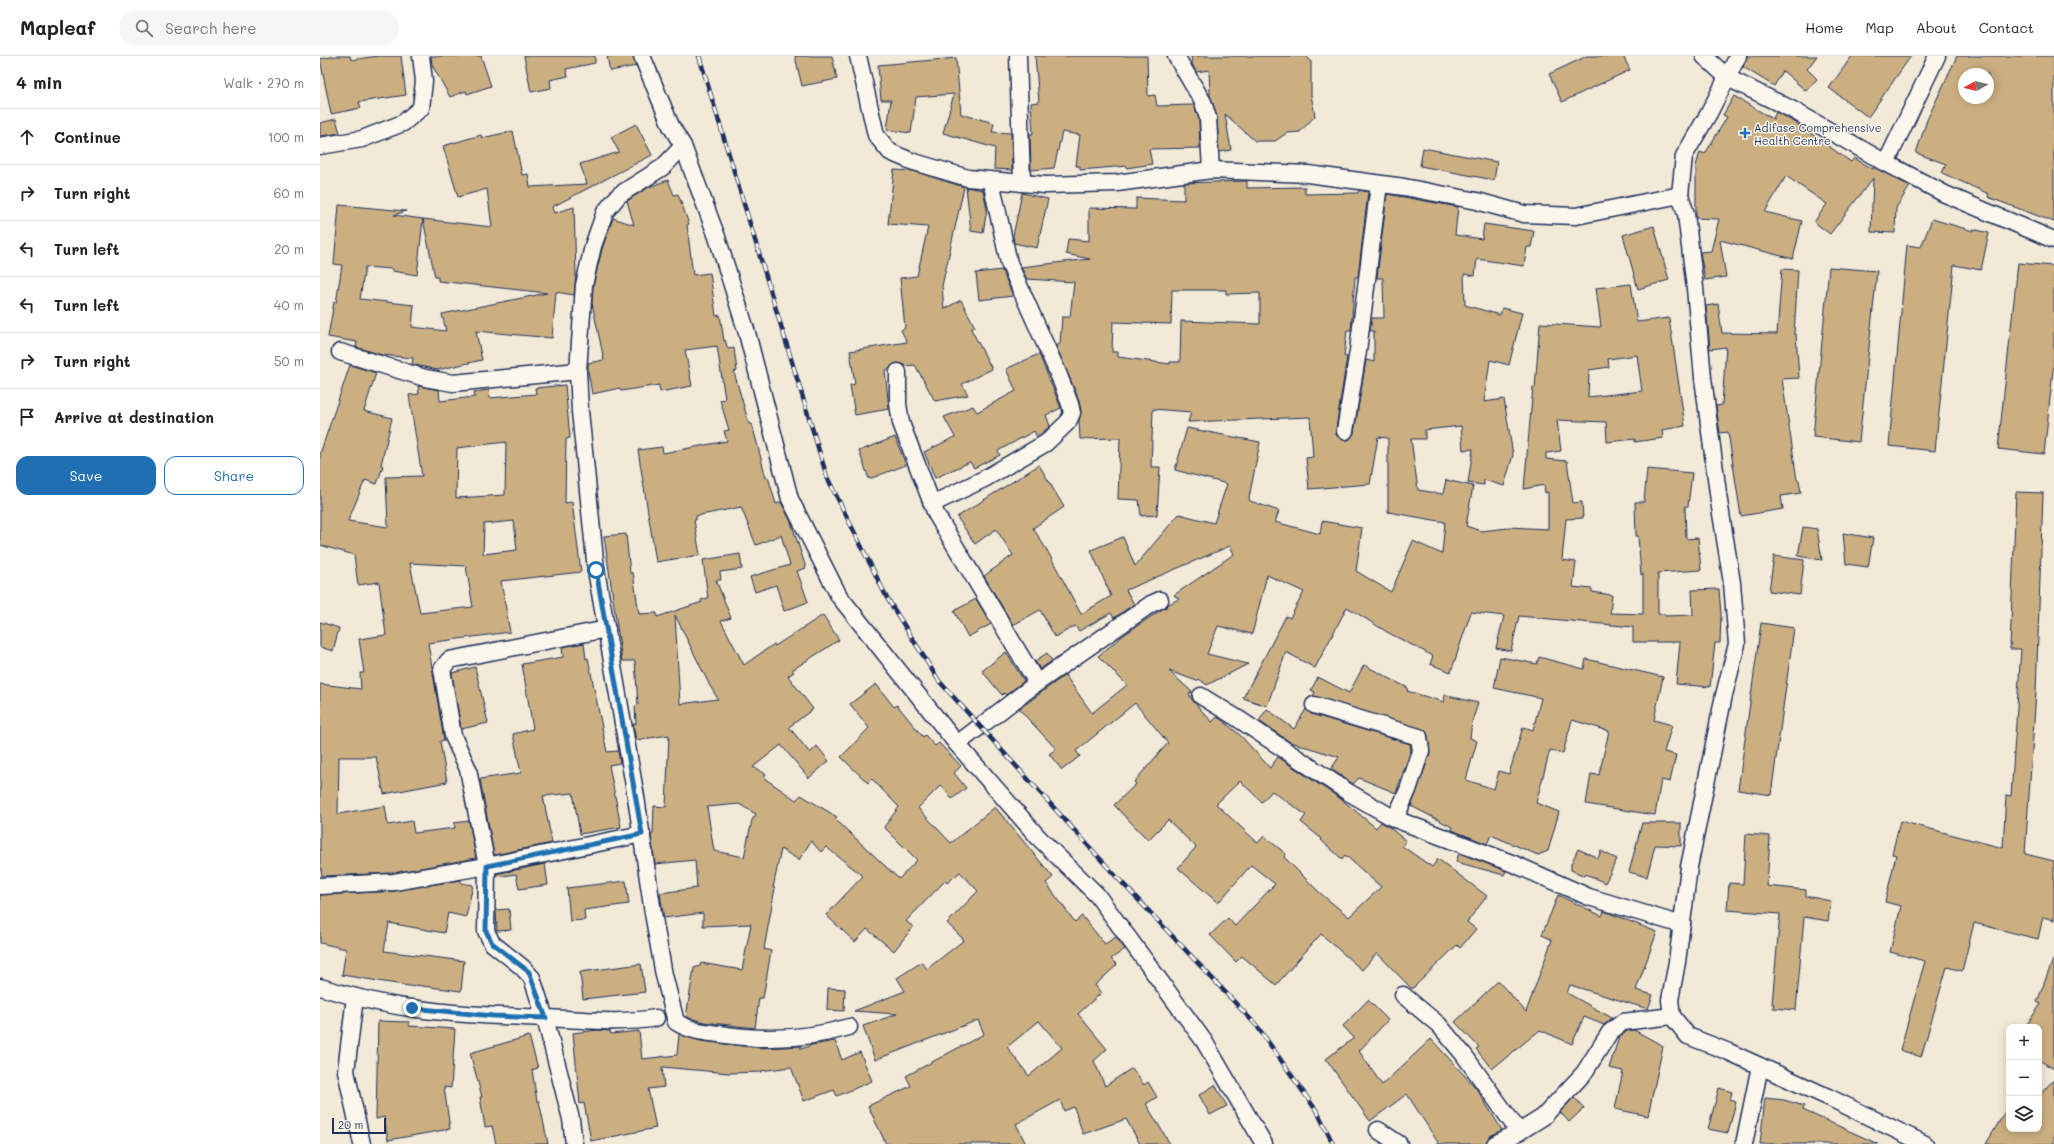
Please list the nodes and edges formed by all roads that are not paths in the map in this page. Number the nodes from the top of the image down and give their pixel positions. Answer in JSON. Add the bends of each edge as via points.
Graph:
{"nodes":[{"id":1,"x":421,"y":56,"type":"edge"},
{"id":2,"x":642,"y":56,"type":"edge"},
{"id":3,"x":858,"y":56,"type":"edge"},
{"id":4,"x":1018,"y":56,"type":"edge"},
{"id":5,"x":1176,"y":56,"type":"edge"},
{"id":6,"x":1704,"y":56,"type":"edge"},
{"id":7,"x":1738,"y":56,"type":"edge"},
{"id":8,"x":1937,"y":56,"type":"edge"},
{"id":9,"x":1728,"y":78,"type":"junction"},
{"id":10,"x":320,"y":146,"type":"edge"},
{"id":11,"x":683,"y":146,"type":"junction"},
{"id":12,"x":1886,"y":163,"type":"junction"},
{"id":13,"x":1211,"y":170,"type":"junction"},
{"id":14,"x":991,"y":181,"type":"junction"},
{"id":15,"x":1022,"y":183,"type":"junction"},
{"id":16,"x":1379,"y":184,"type":"junction"},
{"id":17,"x":1680,"y":195,"type":"junction"},
{"id":18,"x":2054,"y":240,"type":"edge"},
{"id":19,"x":340,"y":352,"type":"dead end"},
{"id":20,"x":578,"y":371,"type":"junction"},
{"id":21,"x":898,"y":372,"type":"dead end"},
{"id":22,"x":1345,"y":431,"type":"dead end"},
{"id":23,"x":932,"y":504,"type":"junction"},
{"id":24,"x":1160,"y":600,"type":"dead end"},
{"id":25,"x":607,"y":629,"type":"junction"},
{"id":26,"x":1037,"y":683,"type":"junction"},
{"id":27,"x":1201,"y":696,"type":"dead end"},
{"id":28,"x":1314,"y":706,"type":"dead end"},
{"id":29,"x":956,"y":744,"type":"junction"},
{"id":30,"x":1395,"y":819,"type":"junction"},
{"id":31,"x":642,"y":834,"type":"junction"},
{"id":32,"x":487,"y":866,"type":"junction"},
{"id":33,"x":320,"y":886,"type":"edge"},
{"id":34,"x":1682,"y":925,"type":"junction"},
{"id":35,"x":320,"y":987,"type":"edge"},
{"id":36,"x":1403,"y":995,"type":"dead end"},
{"id":37,"x":355,"y":997,"type":"junction"},
{"id":38,"x":1672,"y":1016,"type":"junction"},
{"id":39,"x":546,"y":1018,"type":"junction"},
{"id":40,"x":656,"y":1018,"type":"dead end"},
{"id":41,"x":849,"y":1027,"type":"dead end"},
{"id":42,"x":1760,"y":1066,"type":"junction"},
{"id":43,"x":1378,"y":1130,"type":"dead end"},
{"id":44,"x":1519,"y":1132,"type":"junction"},
{"id":45,"x":362,"y":1144,"type":"edge"},
{"id":46,"x":574,"y":1144,"type":"edge"},
{"id":47,"x":1264,"y":1144,"type":"edge"},
{"id":48,"x":1399,"y":1144,"type":"edge"},
{"id":49,"x":1495,"y":1144,"type":"edge"},
{"id":50,"x":1744,"y":1144,"type":"edge"},
{"id":51,"x":1925,"y":1144,"type":"edge"}],
"edges":[{"from":1,"to":10,"type":"street","via":[[424,81],[421,108],[403,123],[362,139]]},
{"from":2,"to":11,"type":"street","via":[[671,126]]},
{"from":3,"to":14,"type":"street","via":[[876,135],[890,152],[911,162]]},
{"from":4,"to":15,"type":"street"},
{"from":5,"to":13,"type":"street","via":[[1203,102],[1208,118]]},
{"from":6,"to":9,"type":"street"},
{"from":7,"to":9,"type":"street"},
{"from":8,"to":12,"type":"street"},
{"from":9,"to":12,"type":"street","via":[[1791,109]]},
{"from":9,"to":17,"type":"street","via":[[1684,156]]},
{"from":11,"to":20,"type":"street","via":[[663,167],[619,195],[605,212],[593,246],[584,285]]},
{"from":11,"to":29,"type":"street","via":[[717,237],[747,332],[790,498],[839,596]]},
{"from":12,"to":18,"type":"street","via":[[1945,194]]},
{"from":13,"to":15,"type":"street","via":[[1117,183]]},
{"from":13,"to":16,"type":"street","via":[[1308,174]]},
{"from":14,"to":15,"type":"street"},
{"from":14,"to":23,"type":"street","via":[[1009,263],[1058,373],[1072,413],[1068,422],[1046,443],[984,479]]},
{"from":16,"to":17,"type":"street","via":[[1477,201],[1524,214],[1576,216]]},
{"from":16,"to":22,"type":"street"},
{"from":17,"to":34,"type":"street","via":[[1686,214],[1703,378],[1732,583],[1737,644],[1689,867]]},
{"from":19,"to":20,"type":"street","via":[[424,378],[453,384]]},
{"from":20,"to":25,"type":"street","via":[[596,570]]},
{"from":21,"to":23,"type":"street","via":[[901,424]]},
{"from":23,"to":26,"type":"street"},
{"from":24,"to":26,"type":"street"},
{"from":25,"to":31,"type":"street"},
{"from":25,"to":32,"type":"street","via":[[449,660],[442,669],[453,736],[468,769]]},
{"from":26,"to":29,"type":"street"},
{"from":27,"to":30,"type":"street","via":[[1348,792]]},
{"from":28,"to":30,"type":"street","via":[[1419,737],[1421,751]]},
{"from":29,"to":47,"type":"street","via":[[1038,837],[1098,895],[1204,1041]]},
{"from":30,"to":34,"type":"street","via":[[1514,864],[1589,897]]},
{"from":31,"to":32,"type":"street"},
{"from":31,"to":41,"type":"street","via":[[652,913],[676,1022],[688,1029],[773,1040],[824,1034]]},
{"from":32,"to":33,"type":"street","via":[[394,882]]},
{"from":32,"to":39,"type":"street","via":[[486,931],[492,943],[529,972]]},
{"from":34,"to":38,"type":"street","via":[[1670,1000]]},
{"from":35,"to":37,"type":"street"},
{"from":36,"to":44,"type":"street","via":[[1439,1025],[1464,1054]]},
{"from":37,"to":39,"type":"street","via":[[412,1008]]},
{"from":37,"to":45,"type":"street","via":[[346,1071]]},
{"from":38,"to":42,"type":"street","via":[[1688,1036]]},
{"from":38,"to":44,"type":"street","via":[[1623,1022],[1610,1032],[1584,1072],[1543,1117]]},
{"from":39,"to":40,"type":"street","via":[[635,1022]]},
{"from":39,"to":46,"type":"street","via":[[571,1119]]},
{"from":42,"to":50,"type":"street"},
{"from":42,"to":51,"type":"street"},
{"from":43,"to":48,"type":"street"},
{"from":44,"to":49,"type":"street"}]}
